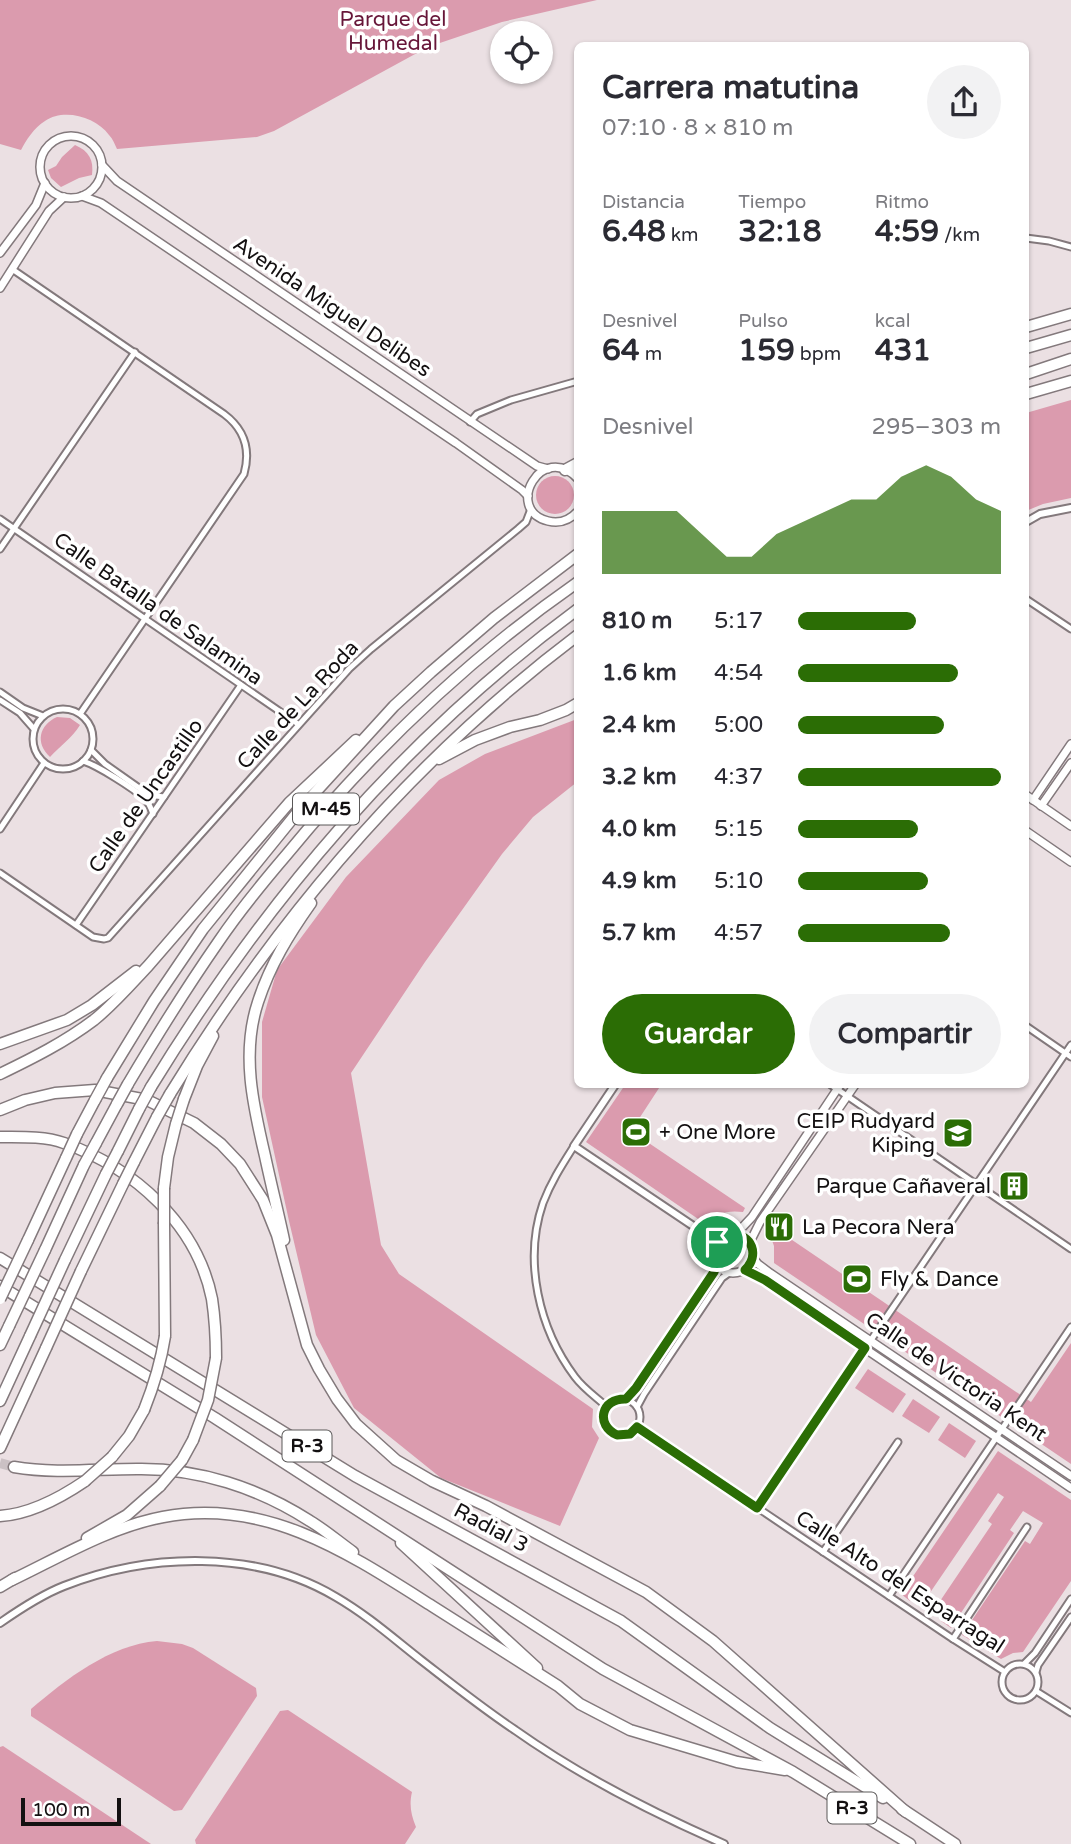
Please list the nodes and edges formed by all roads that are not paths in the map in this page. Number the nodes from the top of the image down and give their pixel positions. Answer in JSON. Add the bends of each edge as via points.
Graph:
{"nodes":[{"id":1,"x":102,"y":165,"type":"junction"},
{"id":2,"x":45,"y":183,"type":"junction"},
{"id":3,"x":82,"y":196,"type":"junction"},
{"id":4,"x":64,"y":197,"type":"junction"},
{"id":5,"x":1029,"y":238,"type":"edge"},
{"id":6,"x":1071,"y":247,"type":"edge"},
{"id":7,"x":0,"y":253,"type":"edge"},
{"id":8,"x":12,"y":269,"type":"junction"},
{"id":9,"x":0,"y":289,"type":"edge"},
{"id":10,"x":1071,"y":314,"type":"edge"},
{"id":11,"x":1029,"y":326,"type":"edge"},
{"id":12,"x":1071,"y":335,"type":"edge"},
{"id":13,"x":1029,"y":347,"type":"edge"},
{"id":14,"x":135,"y":352,"type":"junction"},
{"id":15,"x":1071,"y":359,"type":"edge"},
{"id":16,"x":1029,"y":373,"type":"edge"},
{"id":17,"x":1071,"y":381,"type":"edge"},
{"id":18,"x":574,"y":382,"type":"edge"},
{"id":19,"x":1029,"y":393,"type":"edge"},
{"id":20,"x":470,"y":422,"type":"junction"},
{"id":21,"x":574,"y":465,"type":"edge"},
{"id":22,"x":548,"y":468,"type":"junction"},
{"id":23,"x":565,"y":470,"type":"junction"},
{"id":24,"x":574,"y":476,"type":"edge"},
{"id":25,"x":528,"y":496,"type":"junction"},
{"id":26,"x":1071,"y":508,"type":"edge"},
{"id":27,"x":531,"y":509,"type":"junction"},
{"id":28,"x":574,"y":515,"type":"edge"},
{"id":29,"x":0,"y":519,"type":"edge"},
{"id":30,"x":568,"y":520,"type":"junction"},
{"id":31,"x":1029,"y":520,"type":"edge"},
{"id":32,"x":574,"y":521,"type":"edge"},
{"id":33,"x":14,"y":528,"type":"junction"},
{"id":34,"x":0,"y":549,"type":"edge"},
{"id":35,"x":574,"y":557,"type":"edge"},
{"id":36,"x":574,"y":585,"type":"edge"},
{"id":37,"x":1029,"y":601,"type":"edge"},
{"id":38,"x":574,"y":612,"type":"edge"},
{"id":39,"x":145,"y":619,"type":"junction"},
{"id":40,"x":1071,"y":629,"type":"edge"},
{"id":41,"x":574,"y":638,"type":"edge"},
{"id":42,"x":241,"y":685,"type":"junction"},
{"id":43,"x":0,"y":692,"type":"edge"},
{"id":44,"x":0,"y":700,"type":"edge"},
{"id":45,"x":574,"y":705,"type":"edge"},
{"id":46,"x":394,"y":706,"type":"junction"},
{"id":47,"x":79,"y":714,"type":"junction"},
{"id":48,"x":43,"y":716,"type":"junction"},
{"id":49,"x":298,"y":724,"type":"junction"},
{"id":50,"x":34,"y":729,"type":"junction"},
{"id":51,"x":1071,"y":744,"type":"edge"},
{"id":52,"x":91,"y":750,"type":"junction"},
{"id":53,"x":83,"y":761,"type":"junction"},
{"id":54,"x":1071,"y":762,"type":"edge"},
{"id":55,"x":44,"y":763,"type":"junction"},
{"id":56,"x":429,"y":764,"type":"junction"},
{"id":57,"x":164,"y":797,"type":"junction"},
{"id":58,"x":1029,"y":798,"type":"edge"},
{"id":59,"x":1041,"y":806,"type":"junction"},
{"id":60,"x":153,"y":814,"type":"junction"},
{"id":61,"x":1071,"y":826,"type":"edge"},
{"id":62,"x":0,"y":829,"type":"edge"},
{"id":63,"x":1029,"y":833,"type":"edge"},
{"id":64,"x":356,"y":840,"type":"junction"},
{"id":65,"x":1071,"y":862,"type":"edge"},
{"id":66,"x":0,"y":873,"type":"edge"},
{"id":67,"x":208,"y":895,"type":"junction"},
{"id":68,"x":76,"y":925,"type":"junction"},
{"id":69,"x":256,"y":964,"type":"junction"},
{"id":70,"x":1029,"y":1028,"type":"edge"},
{"id":71,"x":0,"y":1044,"type":"edge"},
{"id":72,"x":1071,"y":1045,"type":"edge"},
{"id":73,"x":1068,"y":1055,"type":"edge"},
{"id":74,"x":0,"y":1074,"type":"edge"},
{"id":75,"x":613,"y":1088,"type":"edge"},
{"id":76,"x":835,"y":1088,"type":"edge"},
{"id":77,"x":838,"y":1088,"type":"edge"},
{"id":78,"x":853,"y":1088,"type":"edge"},
{"id":79,"x":847,"y":1096,"type":"junction"},
{"id":80,"x":0,"y":1110,"type":"edge"},
{"id":81,"x":0,"y":1137,"type":"edge"},
{"id":82,"x":574,"y":1146,"type":"junction"},
{"id":83,"x":976,"y":1185,"type":"junction"},
{"id":84,"x":736,"y":1234,"type":"junction"},
{"id":85,"x":717,"y":1242,"type":"junction"},
{"id":86,"x":750,"y":1242,"type":"junction"},
{"id":87,"x":1071,"y":1249,"type":"edge"},
{"id":88,"x":0,"y":1258,"type":"edge"},
{"id":89,"x":753,"y":1258,"type":"junction"},
{"id":90,"x":717,"y":1265,"type":"junction"},
{"id":91,"x":745,"y":1270,"type":"junction"},
{"id":92,"x":729,"y":1273,"type":"junction"},
{"id":93,"x":0,"y":1286,"type":"edge"},
{"id":94,"x":0,"y":1299,"type":"edge"},
{"id":95,"x":300,"y":1323,"type":"junction"},
{"id":96,"x":1071,"y":1327,"type":"edge"},
{"id":97,"x":871,"y":1340,"type":"junction"},
{"id":98,"x":0,"y":1345,"type":"edge"},
{"id":99,"x":865,"y":1348,"type":"junction"},
{"id":100,"x":626,"y":1399,"type":"junction"},
{"id":101,"x":0,"y":1401,"type":"edge"},
{"id":102,"x":607,"y":1407,"type":"junction"},
{"id":103,"x":637,"y":1408,"type":"junction"},
{"id":104,"x":637,"y":1427,"type":"junction"},
{"id":105,"x":1002,"y":1429,"type":"junction"},
{"id":106,"x":996,"y":1437,"type":"junction"},
{"id":107,"x":898,"y":1442,"type":"dead end"},
{"id":108,"x":0,"y":1448,"type":"edge"},
{"id":109,"x":14,"y":1467,"type":"tunnel mouth"},
{"id":110,"x":1071,"y":1476,"type":"edge"},
{"id":111,"x":1071,"y":1488,"type":"edge"},
{"id":112,"x":757,"y":1508,"type":"junction"},
{"id":113,"x":0,"y":1517,"type":"edge"},
{"id":114,"x":377,"y":1522,"type":"junction"},
{"id":115,"x":1027,"y":1527,"type":"dead end"},
{"id":116,"x":823,"y":1552,"type":"junction"},
{"id":117,"x":12,"y":1580,"type":"junction"},
{"id":118,"x":393,"y":1581,"type":"junction"},
{"id":119,"x":0,"y":1587,"type":"edge"},
{"id":120,"x":889,"y":1596,"type":"junction"},
{"id":121,"x":1071,"y":1599,"type":"edge"},
{"id":122,"x":1071,"y":1617,"type":"edge"},
{"id":123,"x":0,"y":1623,"type":"edge"},
{"id":124,"x":953,"y":1639,"type":"junction"},
{"id":125,"x":1024,"y":1664,"type":"junction"},
{"id":126,"x":1005,"y":1672,"type":"junction"},
{"id":127,"x":1036,"y":1672,"type":"junction"},
{"id":128,"x":558,"y":1686,"type":"junction"},
{"id":129,"x":1036,"y":1691,"type":"junction"},
{"id":130,"x":1071,"y":1713,"type":"edge"},
{"id":131,"x":793,"y":1772,"type":"junction"},
{"id":132,"x":906,"y":1812,"type":"junction"},
{"id":133,"x":724,"y":1844,"type":"edge"},
{"id":134,"x":910,"y":1844,"type":"edge"},
{"id":135,"x":955,"y":1844,"type":"edge"}],
"edges":[{"from":1,"to":2,"type":"main road","via":[[94,146],[66,136],[43,154],[40,164]]},
{"from":1,"to":3,"type":"main road","via":[[94,187]]},
{"from":1,"to":20,"type":"main road","name":"Avenida Miguel Delibes","via":[[117,181]]},
{"from":2,"to":4,"type":"main road"},
{"from":2,"to":7,"type":"main road","via":[[36,205]]},
{"from":3,"to":4,"type":"main road"},
{"from":3,"to":25,"type":"main road","name":"Avenida Miguel Delibes","via":[[101,203]]},
{"from":4,"to":8,"type":"main road","via":[[48,211]]},
{"from":5,"to":6,"type":"street"},
{"from":8,"to":9,"type":"main road"},
{"from":8,"to":14,"type":"street"},
{"from":10,"to":11,"type":"highway"},
{"from":12,"to":13,"type":"highway"},
{"from":14,"to":33,"type":"street"},
{"from":14,"to":39,"type":"street","via":[[234,422],[242,432],[247,454],[240,481]]},
{"from":15,"to":16,"type":"highway"},
{"from":17,"to":19,"type":"highway"},
{"from":18,"to":20,"type":"street","via":[[511,400],[477,414]]},
{"from":20,"to":22,"type":"main road","name":"Avenida Miguel Delibes","via":[[537,466]]},
{"from":21,"to":23,"type":"highway"},
{"from":22,"to":23,"type":"main road","name":"Avenida Miguel Delibes"},
{"from":22,"to":25,"type":"main road","via":[[531,482]]},
{"from":23,"to":24,"type":"main road"},
{"from":25,"to":27,"type":"main road"},
{"from":26,"to":31,"type":"street"},
{"from":27,"to":30,"type":"main road","via":[[543,520]]},
{"from":27,"to":49,"type":"street","name":"Calle de La Roda","via":[[526,522],[371,649]]},
{"from":28,"to":30,"type":"main road"},
{"from":29,"to":33,"type":"street","name":"Calle Batalla de Salamina"},
{"from":30,"to":32,"type":"main road"},
{"from":33,"to":34,"type":"street"},
{"from":33,"to":39,"type":"street","name":"Calle Batalla de Salamina"},
{"from":35,"to":46,"type":"highway","via":[[494,618]]},
{"from":36,"to":98,"type":"highway","number":"M-45","bridge":true,"via":[[486,652],[357,774],[220,940],[117,1104]]},
{"from":37,"to":40,"type":"street"},
{"from":38,"to":101,"type":"highway","number":"M-45","bridge":true,"via":[[447,716],[374,790],[241,950],[139,1109]]},
{"from":39,"to":42,"type":"street","name":"Calle Batalla de Salamina"},
{"from":39,"to":47,"type":"street"},
{"from":41,"to":56,"type":"highway","via":[[520,680]]},
{"from":42,"to":49,"type":"street","name":"Calle Batalla de Salamina"},
{"from":42,"to":57,"type":"street","name":"Calle de Uncastillo"},
{"from":43,"to":48,"type":"street"},
{"from":44,"to":50,"type":"street"},
{"from":45,"to":56,"type":"highway","via":[[475,740]]},
{"from":46,"to":67,"type":"highway","via":[[289,803]]},
{"from":46,"to":94,"type":"highway","bridge":true,"via":[[301,808],[203,929],[154,1001],[77,1134]]},
{"from":47,"to":48,"type":"street","via":[[61,709]]},
{"from":47,"to":52,"type":"street","via":[[92,730]]},
{"from":48,"to":50,"type":"street"},
{"from":49,"to":68,"type":"street","name":"Calle de La Roda","via":[[110,936],[93,937]]},
{"from":50,"to":55,"type":"street","via":[[33,748]]},
{"from":51,"to":58,"type":"main road"},
{"from":52,"to":53,"type":"street"},
{"from":52,"to":57,"type":"street","via":[[149,795]]},
{"from":53,"to":55,"type":"street","via":[[67,769]]},
{"from":53,"to":60,"type":"street","via":[[145,800]]},
{"from":54,"to":59,"type":"main road"},
{"from":55,"to":62,"type":"street"},
{"from":56,"to":64,"type":"highway"},
{"from":57,"to":60,"type":"street","name":"Calle de Uncastillo"},
{"from":58,"to":59,"type":"main road"},
{"from":59,"to":61,"type":"main road"},
{"from":60,"to":68,"type":"street","name":"Calle de Uncastillo"},
{"from":63,"to":65,"type":"main road"},
{"from":64,"to":69,"type":"highway"},
{"from":64,"to":95,"type":"highway","via":[[289,935],[269,972],[250,1044],[254,1112]]},
{"from":66,"to":68,"type":"street"},
{"from":67,"to":71,"type":"highway","via":[[129,978],[92,1006]]},
{"from":67,"to":74,"type":"highway","via":[[96,1018]]},
{"from":69,"to":108,"type":"highway","bridge":true,"via":[[157,1117]]},
{"from":69,"to":113,"type":"highway","bridge":true,"via":[[210,1041],[176,1124],[164,1188],[165,1336],[145,1410],[112,1457],[85,1481],[43,1505]]},
{"from":70,"to":73,"type":"street"},
{"from":72,"to":73,"type":"street"},
{"from":73,"to":83,"type":"street"},
{"from":75,"to":82,"type":"street"},
{"from":76,"to":84,"type":"main road","via":[[752,1217]]},
{"from":77,"to":79,"type":"street"},
{"from":78,"to":79,"type":"main road"},
{"from":79,"to":83,"type":"street"},
{"from":79,"to":86,"type":"main road"},
{"from":80,"to":95,"type":"highway","via":[[55,1093],[95,1090],[148,1100],[194,1123],[240,1164],[263,1200]]},
{"from":81,"to":117,"type":"highway","bridge":true,"via":[[62,1142],[110,1163],[157,1200],[191,1244],[203,1270],[212,1298],[216,1358],[208,1400],[193,1440],[160,1486],[127,1515]]},
{"from":82,"to":85,"type":"street"},
{"from":82,"to":102,"type":"street","via":[[542,1206],[534,1264],[537,1290],[560,1355],[576,1379]]},
{"from":83,"to":87,"type":"street"},
{"from":83,"to":97,"type":"street"},
{"from":84,"to":85,"type":"main road"},
{"from":84,"to":86,"type":"main road"},
{"from":85,"to":90,"type":"main road","via":[[713,1253]]},
{"from":86,"to":89,"type":"main road"},
{"from":88,"to":132,"type":"highway","name":"Radial 3","number":"R-3","via":[[355,1476],[621,1621],[770,1728]]},
{"from":89,"to":91,"type":"main road"},
{"from":89,"to":97,"type":"main road","name":"Calle de Victoria Kent"},
{"from":90,"to":92,"type":"main road"},
{"from":90,"to":100,"type":"street"},
{"from":91,"to":92,"type":"main road"},
{"from":91,"to":99,"type":"main road","name":"Calle de Victoria Kent"},
{"from":92,"to":103,"type":"street"},
{"from":93,"to":114,"type":"highway","number":"R-3"},
{"from":95,"to":132,"type":"highway","via":[[337,1399],[356,1424],[396,1460],[646,1592],[713,1641]]},
{"from":96,"to":105,"type":"street"},
{"from":97,"to":105,"type":"main road","name":"Calle de Victoria Kent"},
{"from":99,"to":106,"type":"main road","name":"Calle de Victoria Kent"},
{"from":99,"to":112,"type":"street"},
{"from":100,"to":102,"type":"street"},
{"from":100,"to":103,"type":"street"},
{"from":102,"to":104,"type":"street","via":[[604,1422],[611,1432],[624,1435]]},
{"from":103,"to":104,"type":"street"},
{"from":104,"to":112,"type":"street","name":"Calle Alto del Esparragal"},
{"from":105,"to":106,"type":"street"},
{"from":105,"to":110,"type":"main road","name":"Calle de Victoria Kent"},
{"from":106,"to":111,"type":"main road","name":"Calle de Victoria Kent"},
{"from":106,"to":120,"type":"street"},
{"from":107,"to":116,"type":"street"},
{"from":109,"to":118,"type":"highway","via":[[35,1471],[183,1471],[211,1478],[284,1506]]},
{"from":112,"to":116,"type":"street","name":"Calle Alto del Esparragal"},
{"from":114,"to":128,"type":"highway"},
{"from":114,"to":131,"type":"highway","number":"R-3","via":[[603,1669]]},
{"from":115,"to":124,"type":"street"},
{"from":116,"to":120,"type":"street","name":"Calle Alto del Esparragal"},
{"from":117,"to":118,"type":"highway","via":[[115,1531],[165,1516],[205,1513],[260,1518],[286,1526],[316,1537]]},
{"from":117,"to":119,"type":"highway"},
{"from":118,"to":128,"type":"highway"},
{"from":120,"to":124,"type":"street","name":"Calle Alto del Esparragal"},
{"from":121,"to":125,"type":"street"},
{"from":122,"to":127,"type":"street"},
{"from":123,"to":133,"type":"street","via":[[63,1586],[137,1567],[198,1562],[269,1569],[301,1579],[364,1614],[464,1694],[565,1763],[645,1808]]},
{"from":124,"to":126,"type":"street","name":"Calle Alto del Esparragal"},
{"from":125,"to":126,"type":"street"},
{"from":125,"to":127,"type":"street"},
{"from":126,"to":129,"type":"street","via":[[1002,1685],[1009,1697],[1024,1700]]},
{"from":127,"to":129,"type":"street"},
{"from":128,"to":131,"type":"highway","via":[[580,1704],[630,1730],[737,1762]]},
{"from":129,"to":130,"type":"street"},
{"from":131,"to":134,"type":"highway","number":"R-3"},
{"from":132,"to":135,"type":"highway","name":"Radial 3","number":"R-3"}]}
